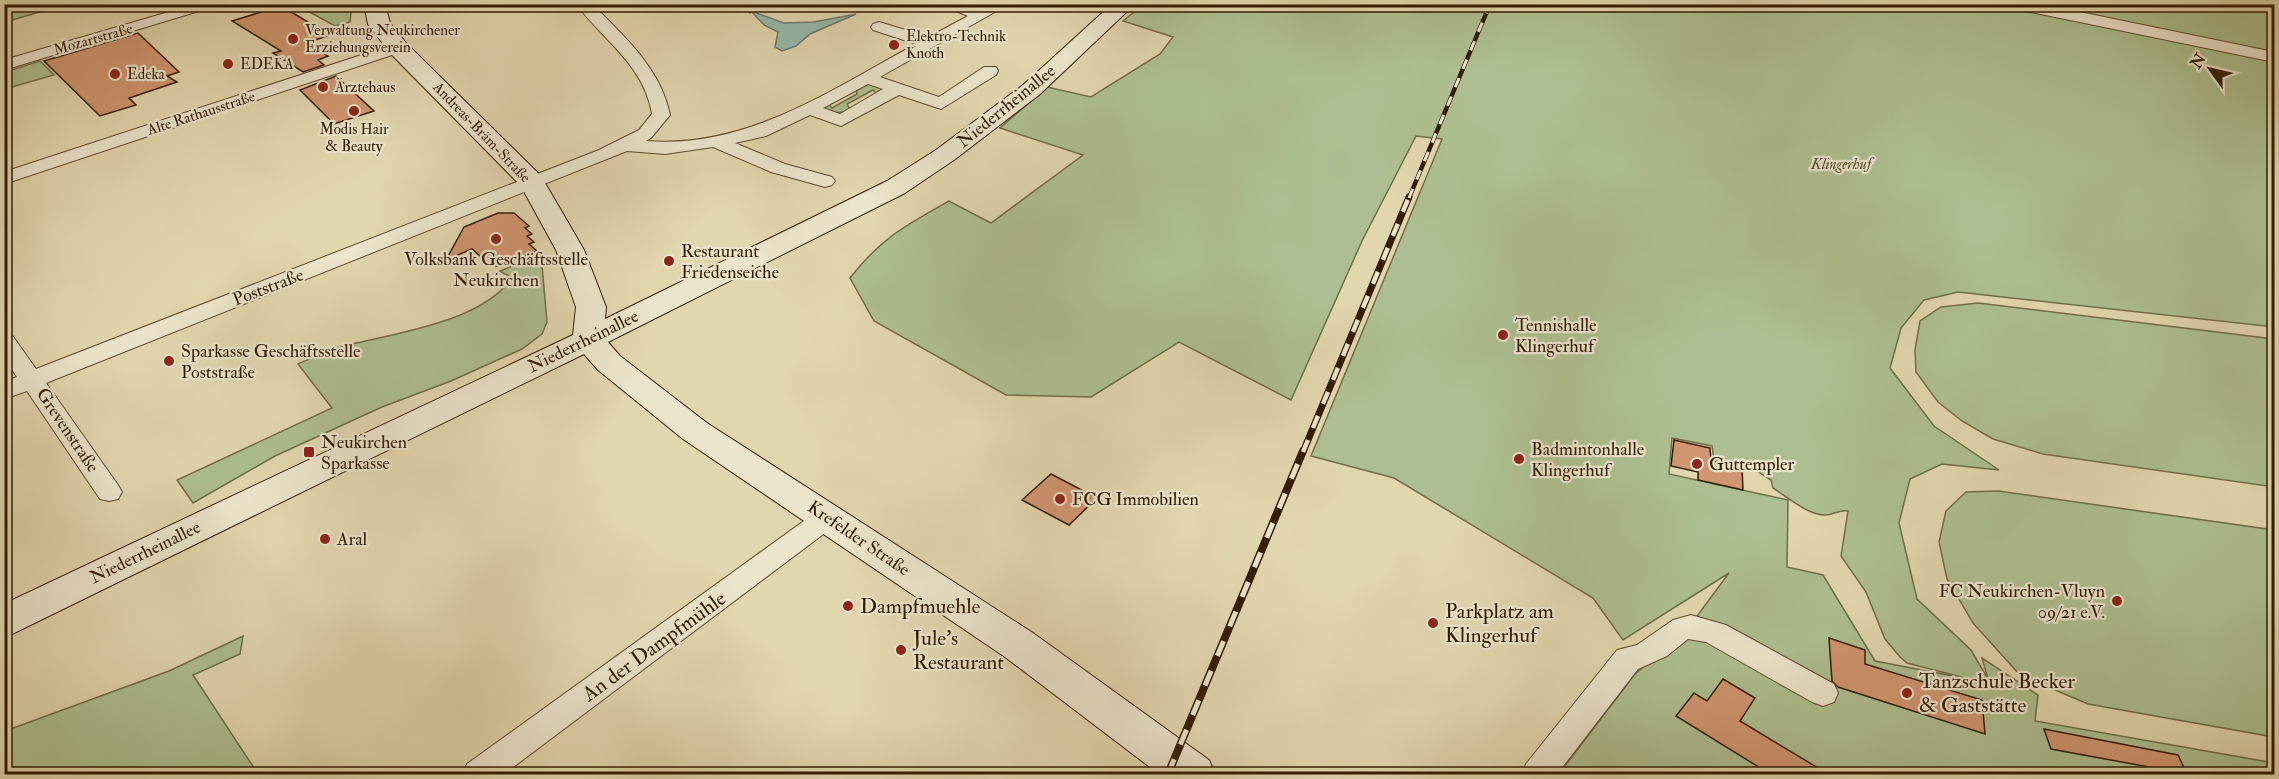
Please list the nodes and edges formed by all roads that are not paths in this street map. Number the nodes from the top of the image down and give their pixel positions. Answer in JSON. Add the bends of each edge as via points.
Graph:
{"nodes":[{"id":1,"x":215,"y":4,"type":"edge"},
{"id":2,"x":374,"y":4,"type":"edge"},
{"id":3,"x":583,"y":4,"type":"edge"},
{"id":4,"x":947,"y":4,"type":"edge"},
{"id":5,"x":1002,"y":4,"type":"edge"},
{"id":6,"x":2016,"y":4,"type":"edge"},
{"id":7,"x":1117,"y":6,"type":"edge"},
{"id":8,"x":981,"y":15,"type":"junction"},
{"id":9,"x":879,"y":27,"type":"dead end"},
{"id":10,"x":930,"y":43,"type":"junction"},
{"id":11,"x":398,"y":48,"type":"junction"},
{"id":12,"x":2274,"y":57,"type":"edge"},
{"id":13,"x":4,"y":65,"type":"edge"},
{"id":14,"x":990,"y":71,"type":"dead end"},
{"id":15,"x":867,"y":78,"type":"junction"},
{"id":16,"x":898,"y":88,"type":"junction"},
{"id":17,"x":809,"y":109,"type":"junction"},
{"id":18,"x":718,"y":142,"type":"junction"},
{"id":19,"x":627,"y":145,"type":"junction"},
{"id":20,"x":4,"y":178,"type":"edge"},
{"id":21,"x":825,"y":181,"type":"dead end"},
{"id":22,"x":532,"y":182,"type":"junction"},
{"id":23,"x":4,"y":340,"type":"edge"},
{"id":24,"x":588,"y":340,"type":"junction"},
{"id":25,"x":34,"y":380,"type":"junction"},
{"id":26,"x":4,"y":391,"type":"edge"},
{"id":27,"x":109,"y":492,"type":"dead end"},
{"id":28,"x":828,"y":517,"type":"junction"},
{"id":29,"x":4,"y":622,"type":"edge"},
{"id":30,"x":1823,"y":693,"type":"dead end"},
{"id":31,"x":479,"y":774,"type":"edge"},
{"id":32,"x":1192,"y":774,"type":"edge"},
{"id":33,"x":1538,"y":774,"type":"edge"}],
"edges":[{"from":1,"to":13,"type":"street","name":"Mozartstraße"},
{"from":2,"to":11,"type":"main road","name":"Andreas-Bräm-Straße","via":[[379,24]]},
{"from":3,"to":19,"type":"street","via":[[635,60],[661,103],[661,115],[655,125]]},
{"from":4,"to":8,"type":"street"},
{"from":5,"to":8,"type":"street"},
{"from":6,"to":12,"type":"street"},
{"from":7,"to":24,"type":"main road","name":"Niederrheinallee","via":[[1031,90],[896,187]]},
{"from":8,"to":10,"type":"street"},
{"from":9,"to":10,"type":"street"},
{"from":10,"to":15,"type":"street"},
{"from":11,"to":20,"type":"street","name":"Alte Rathausstraße"},
{"from":11,"to":22,"type":"main road","name":"Andreas-Bräm-Straße"},
{"from":14,"to":16,"type":"street","via":[[941,104]]},
{"from":15,"to":16,"type":"street"},
{"from":15,"to":17,"type":"street"},
{"from":16,"to":17,"type":"street","via":[[841,121]]},
{"from":17,"to":18,"type":"street","via":[[760,132]]},
{"from":18,"to":19,"type":"street","via":[[665,148]]},
{"from":18,"to":21,"type":"street","via":[[778,168]]},
{"from":19,"to":22,"type":"street","name":"Poststraße"},
{"from":22,"to":24,"type":"main road","name":"Andreas-Bräm-Straße","via":[[570,250],[591,307]]},
{"from":22,"to":25,"type":"street","name":"Poststraße"},
{"from":23,"to":25,"type":"street","name":"Grevenstraße"},
{"from":24,"to":28,"type":"main road","name":"Krefelder Straße","via":[[609,363],[695,432]]},
{"from":24,"to":29,"type":"main road","name":"Niederrheinallee"},
{"from":25,"to":26,"type":"street","name":"Poststraße"},
{"from":25,"to":27,"type":"street","name":"Grevenstraße"},
{"from":28,"to":31,"type":"street","name":"An der Dampfmühle"},
{"from":28,"to":32,"type":"main road","name":"Krefelder Straße","via":[[1068,679]]},
{"from":30,"to":33,"type":"street","via":[[1716,633],[1698,626],[1682,627],[1647,654],[1628,659]]}]}
